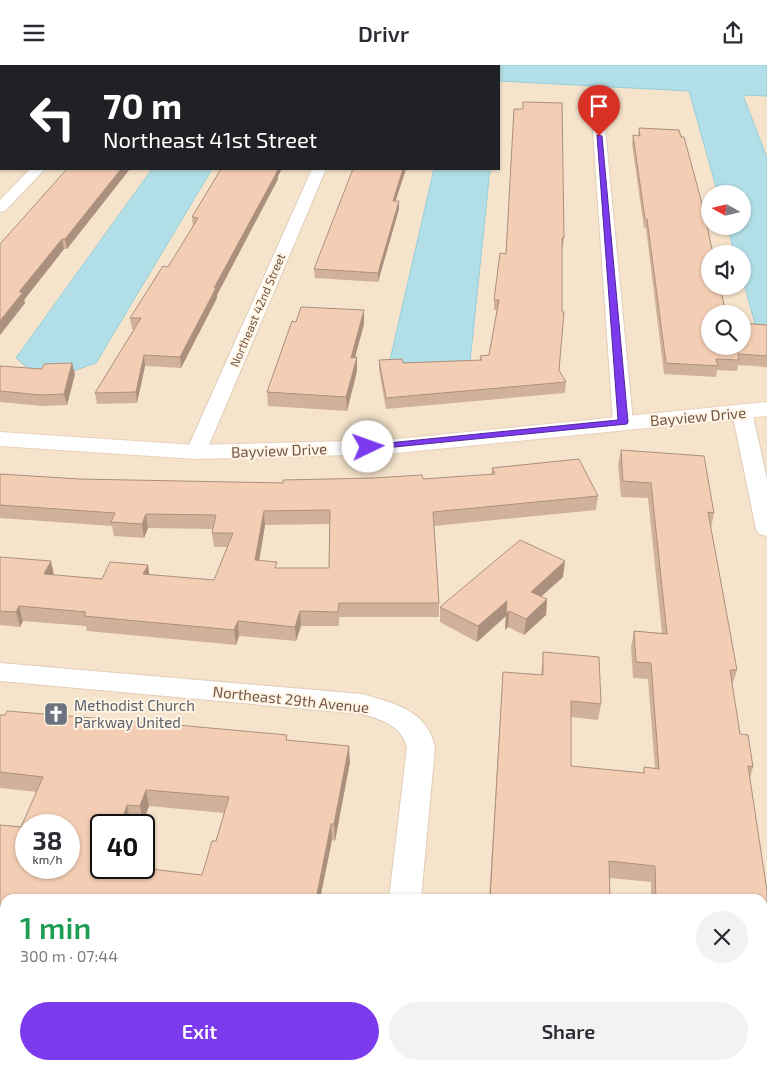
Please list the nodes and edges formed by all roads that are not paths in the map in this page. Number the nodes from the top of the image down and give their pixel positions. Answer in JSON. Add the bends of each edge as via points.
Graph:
{"nodes":[{"id":1,"x":598,"y":117,"type":"dead end"},
{"id":2,"x":37,"y":170,"type":"edge"},
{"id":3,"x":319,"y":170,"type":"edge"},
{"id":4,"x":0,"y":209,"type":"edge"},
{"id":5,"x":767,"y":409,"type":"edge"},
{"id":6,"x":742,"y":412,"type":"junction"},
{"id":7,"x":623,"y":422,"type":"junction"},
{"id":8,"x":0,"y":439,"type":"edge"},
{"id":9,"x":196,"y":452,"type":"junction"},
{"id":10,"x":767,"y":529,"type":"edge"},
{"id":11,"x":0,"y":671,"type":"edge"},
{"id":12,"x":406,"y":894,"type":"edge"}],
"edges":[{"from":1,"to":7,"type":"street"},
{"from":2,"to":4,"type":"street"},
{"from":3,"to":9,"type":"street","name":"Northeast 42nd Street"},
{"from":5,"to":6,"type":"street","name":"Bayview Drive"},
{"from":6,"to":7,"type":"street","name":"Bayview Drive"},
{"from":6,"to":10,"type":"street"},
{"from":7,"to":9,"type":"street","name":"Bayview Drive","via":[[387,447]]},
{"from":8,"to":9,"type":"street","name":"Bayview Drive"},
{"from":11,"to":12,"type":"street","name":"Northeast 29th Avenue","via":[[362,704],[400,718],[415,731],[421,747]]}]}
